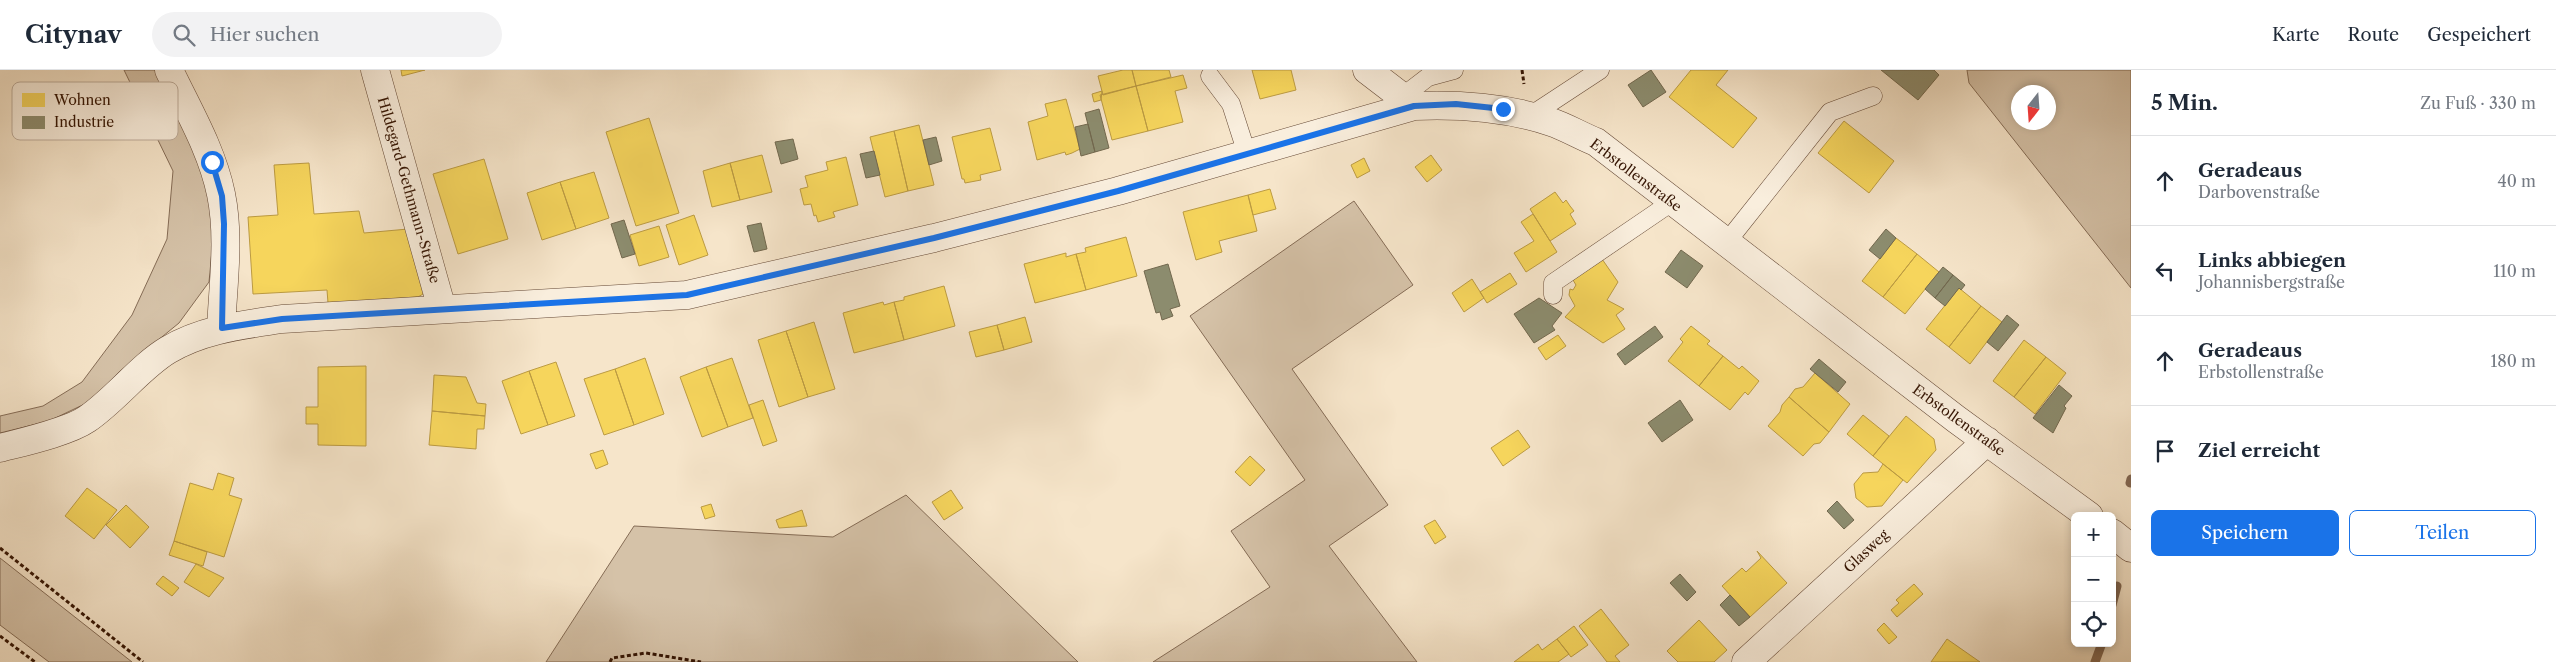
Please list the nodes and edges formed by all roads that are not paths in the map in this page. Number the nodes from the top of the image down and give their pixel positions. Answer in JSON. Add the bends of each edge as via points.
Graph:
{"nodes":[{"id":1,"x":169,"y":70,"type":"edge"},
{"id":2,"x":376,"y":70,"type":"edge"},
{"id":3,"x":1367,"y":70,"type":"edge"},
{"id":4,"x":1454,"y":70,"type":"edge"},
{"id":5,"x":1600,"y":70,"type":"edge"},
{"id":6,"x":1210,"y":76,"type":"dead end"},
{"id":7,"x":175,"y":82,"type":"edge"},
{"id":8,"x":178,"y":89,"type":"edge"},
{"id":9,"x":1873,"y":96,"type":"dead end"},
{"id":10,"x":1408,"y":101,"type":"junction"},
{"id":11,"x":1530,"y":116,"type":"junction"},
{"id":12,"x":1247,"y":154,"type":"junction"},
{"id":13,"x":1672,"y":202,"type":"junction"},
{"id":14,"x":1726,"y":243,"type":"junction"},
{"id":15,"x":1553,"y":295,"type":"dead end"},
{"id":16,"x":442,"y":309,"type":"junction"},
{"id":17,"x":222,"y":328,"type":"junction"},
{"id":18,"x":1987,"y":441,"type":"junction"},
{"id":19,"x":0,"y":448,"type":"edge"},
{"id":20,"x":2084,"y":512,"type":"edge"},
{"id":21,"x":2116,"y":537,"type":"edge"},
{"id":22,"x":2131,"y":548,"type":"edge"},
{"id":23,"x":1746,"y":662,"type":"edge"}],
"edges":[{"from":1,"to":7,"type":"street"},
{"from":2,"to":16,"type":"street","name":"Hildegard-Gethmann-Straße"},
{"from":3,"to":10,"type":"street"},
{"from":4,"to":10,"type":"lane","via":[[1428,77]]},
{"from":5,"to":11,"type":"lane"},
{"from":6,"to":12,"type":"lane","via":[[1231,104]]},
{"from":8,"to":17,"type":"street","via":[[212,162],[222,196]]},
{"from":9,"to":14,"type":"lane","via":[[1830,112]]},
{"from":10,"to":11,"type":"street","name":"Erbstollenstraße","via":[[1503,109]]},
{"from":10,"to":12,"type":"street","name":"Erbstollenstraße"},
{"from":11,"to":13,"type":"street","name":"Erbstollenstraße","via":[[1596,142]]},
{"from":12,"to":16,"type":"street","name":"Erbstollenstraße","via":[[953,234],[687,295]]},
{"from":13,"to":14,"type":"street","name":"Erbstollenstraße"},
{"from":13,"to":15,"type":"lane","via":[[1553,283]]},
{"from":14,"to":18,"type":"street","name":"Erbstollenstraße"},
{"from":16,"to":17,"type":"street","name":"Erbstollenstraße","via":[[282,319]]},
{"from":17,"to":19,"type":"street","name":"Erbstollenstraße","via":[[167,350],[86,420]]},
{"from":18,"to":20,"type":"street","name":"Erbstollenstraße"},
{"from":18,"to":23,"type":"street","name":"Glasweg"},
{"from":21,"to":22,"type":"street"}]}
